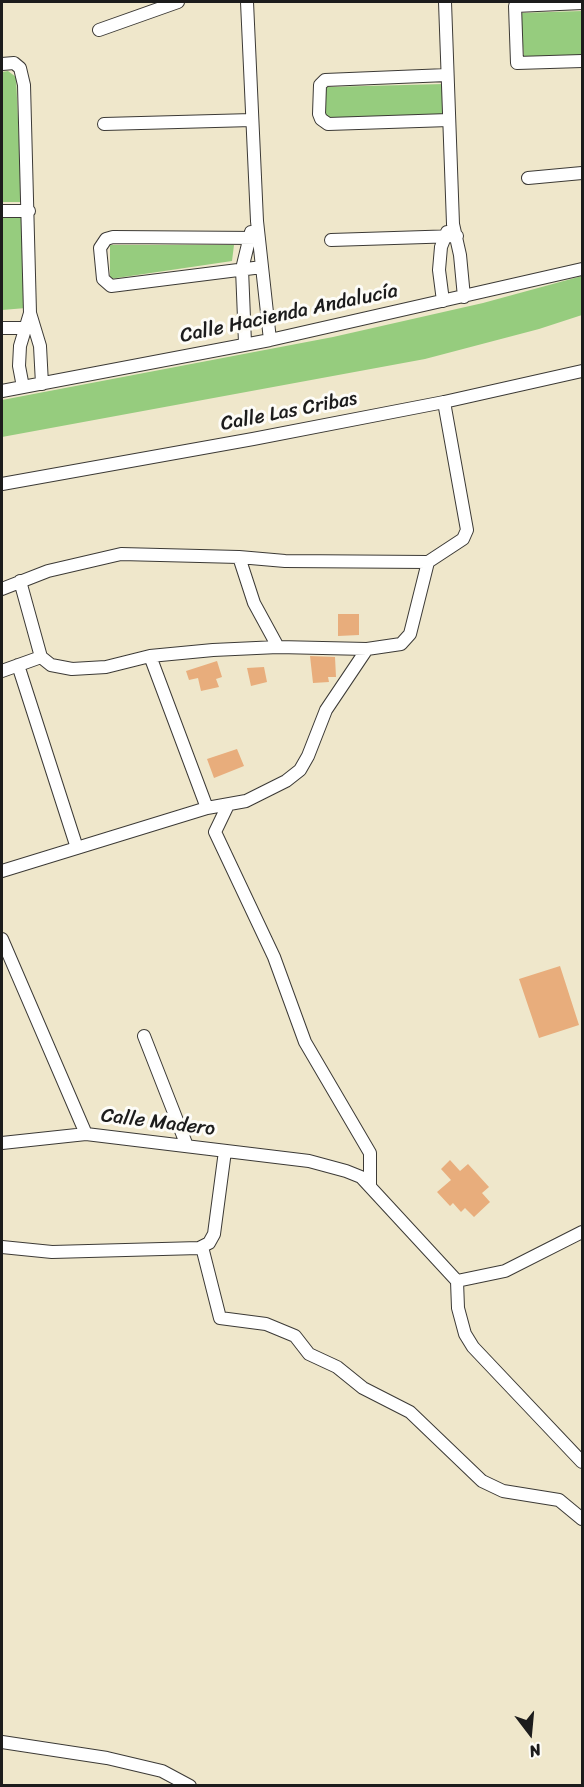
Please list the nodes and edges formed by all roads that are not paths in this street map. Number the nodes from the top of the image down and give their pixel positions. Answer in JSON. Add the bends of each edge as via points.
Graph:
{"nodes":[{"id":1,"x":178,"y":2,"type":"edge"},
{"id":2,"x":247,"y":2,"type":"edge"},
{"id":3,"x":445,"y":2,"type":"edge"},
{"id":4,"x":582,"y":3,"type":"edge"},
{"id":5,"x":99,"y":30,"type":"dead end"},
{"id":6,"x":582,"y":61,"type":"edge"},
{"id":7,"x":2,"y":64,"type":"edge"},
{"id":8,"x":447,"y":75,"type":"junction"},
{"id":9,"x":252,"y":120,"type":"junction"},
{"id":10,"x":449,"y":120,"type":"junction"},
{"id":11,"x":104,"y":124,"type":"dead end"},
{"id":12,"x":582,"y":173,"type":"edge"},
{"id":13,"x":528,"y":178,"type":"dead end"},
{"id":14,"x":29,"y":211,"type":"junction"},
{"id":15,"x":2,"y":212,"type":"edge"},
{"id":16,"x":452,"y":232,"type":"junction"},
{"id":17,"x":254,"y":237,"type":"junction"},
{"id":18,"x":331,"y":240,"type":"dead end"},
{"id":19,"x":440,"y":255,"type":"junction"},
{"id":20,"x":460,"y":255,"type":"junction"},
{"id":21,"x":262,"y":267,"type":"junction"},
{"id":22,"x":242,"y":269,"type":"junction"},
{"id":23,"x":582,"y":269,"type":"edge"},
{"id":24,"x":464,"y":297,"type":"junction"},
{"id":25,"x":443,"y":301,"type":"junction"},
{"id":26,"x":2,"y":328,"type":"edge"},
{"id":27,"x":30,"y":328,"type":"junction"},
{"id":28,"x":270,"y":340,"type":"junction"},
{"id":29,"x":244,"y":344,"type":"junction"},
{"id":30,"x":40,"y":345,"type":"junction"},
{"id":31,"x":20,"y":346,"type":"junction"},
{"id":32,"x":582,"y":370,"type":"edge"},
{"id":33,"x":42,"y":384,"type":"junction"},
{"id":34,"x":23,"y":387,"type":"junction"},
{"id":35,"x":2,"y":391,"type":"edge"},
{"id":36,"x":444,"y":402,"type":"junction"},
{"id":37,"x":2,"y":484,"type":"edge"},
{"id":38,"x":239,"y":556,"type":"junction"},
{"id":39,"x":428,"y":562,"type":"junction"},
{"id":40,"x":20,"y":580,"type":"junction"},
{"id":41,"x":2,"y":589,"type":"edge"},
{"id":42,"x":278,"y":647,"type":"junction"},
{"id":43,"x":367,"y":649,"type":"junction"},
{"id":44,"x":150,"y":656,"type":"junction"},
{"id":45,"x":41,"y":657,"type":"junction"},
{"id":46,"x":18,"y":665,"type":"junction"},
{"id":47,"x":2,"y":671,"type":"edge"},
{"id":48,"x":228,"y":805,"type":"junction"},
{"id":49,"x":207,"y":808,"type":"junction"},
{"id":50,"x":77,"y":848,"type":"junction"},
{"id":51,"x":2,"y":871,"type":"edge"},
{"id":52,"x":2,"y":939,"type":"edge"},
{"id":53,"x":144,"y":1036,"type":"dead end"},
{"id":54,"x":86,"y":1134,"type":"junction"},
{"id":55,"x":2,"y":1143,"type":"edge"},
{"id":56,"x":187,"y":1146,"type":"junction"},
{"id":57,"x":225,"y":1151,"type":"junction"},
{"id":58,"x":370,"y":1185,"type":"junction"},
{"id":59,"x":582,"y":1232,"type":"edge"},
{"id":60,"x":2,"y":1247,"type":"edge"},
{"id":61,"x":202,"y":1247,"type":"junction"},
{"id":62,"x":457,"y":1281,"type":"junction"},
{"id":63,"x":582,"y":1462,"type":"edge"},
{"id":64,"x":580,"y":1516,"type":"edge"},
{"id":65,"x":2,"y":1742,"type":"edge"},
{"id":66,"x":190,"y":1785,"type":"edge"}],
"edges":[{"from":1,"to":5,"type":"street"},
{"from":2,"to":9,"type":"street"},
{"from":3,"to":8,"type":"street"},
{"from":4,"to":6,"type":"street","via":[[515,6],[517,63]]},
{"from":7,"to":14,"type":"street","via":[[14,63],[22,77]]},
{"from":8,"to":10,"type":"street"},
{"from":8,"to":10,"type":"street","via":[[325,80],[320,85],[319,114],[328,124]]},
{"from":9,"to":11,"type":"street"},
{"from":9,"to":17,"type":"street","via":[[257,220]]},
{"from":10,"to":16,"type":"street"},
{"from":12,"to":13,"type":"street"},
{"from":14,"to":15,"type":"street"},
{"from":14,"to":27,"type":"street"},
{"from":16,"to":18,"type":"street"},
{"from":16,"to":19,"type":"street"},
{"from":16,"to":20,"type":"street"},
{"from":17,"to":21,"type":"street"},
{"from":17,"to":22,"type":"street"},
{"from":17,"to":22,"type":"street","via":[[113,237],[100,248],[103,279],[111,286]]},
{"from":19,"to":20,"type":"street"},
{"from":19,"to":25,"type":"street"},
{"from":20,"to":24,"type":"street"},
{"from":21,"to":22,"type":"street"},
{"from":21,"to":28,"type":"street"},
{"from":22,"to":29,"type":"street"},
{"from":23,"to":24,"type":"street","name":"Calle Hacienda Andalucía"},
{"from":24,"to":25,"type":"street","name":"Calle Hacienda Andalucía"},
{"from":25,"to":28,"type":"street","name":"Calle Hacienda Andalucía"},
{"from":26,"to":27,"type":"street"},
{"from":27,"to":30,"type":"street"},
{"from":27,"to":31,"type":"street"},
{"from":28,"to":29,"type":"street","name":"Calle Hacienda Andalucía"},
{"from":29,"to":33,"type":"street","name":"Calle Hacienda Andalucía"},
{"from":30,"to":31,"type":"street"},
{"from":30,"to":33,"type":"street"},
{"from":31,"to":34,"type":"street"},
{"from":32,"to":36,"type":"street","name":"Calle Las Cribas"},
{"from":33,"to":34,"type":"street","name":"Calle Hacienda Andalucía"},
{"from":34,"to":35,"type":"street","name":"Calle Hacienda Andalucía"},
{"from":36,"to":37,"type":"street","name":"Calle Las Cribas"},
{"from":36,"to":39,"type":"street","via":[[467,530],[463,539]]},
{"from":38,"to":39,"type":"street","via":[[285,561]]},
{"from":38,"to":40,"type":"street","via":[[121,554]]},
{"from":38,"to":42,"type":"street","via":[[254,603]]},
{"from":39,"to":43,"type":"street","via":[[407,639],[394,647]]},
{"from":40,"to":41,"type":"street"},
{"from":40,"to":45,"type":"street"},
{"from":42,"to":43,"type":"street"},
{"from":42,"to":44,"type":"street"},
{"from":43,"to":48,"type":"street","via":[[326,710],[300,770],[277,786]]},
{"from":44,"to":45,"type":"street","via":[[106,667],[72,669],[51,665]]},
{"from":44,"to":49,"type":"street"},
{"from":45,"to":46,"type":"street"},
{"from":46,"to":47,"type":"street"},
{"from":46,"to":50,"type":"street"},
{"from":48,"to":49,"type":"street"},
{"from":48,"to":58,"type":"street","via":[[215,832],[274,957],[305,1042],[370,1154]]},
{"from":49,"to":50,"type":"street"},
{"from":50,"to":51,"type":"street"},
{"from":52,"to":54,"type":"street"},
{"from":53,"to":56,"type":"street"},
{"from":54,"to":55,"type":"street","name":"Calle Madero"},
{"from":54,"to":56,"type":"street","name":"Calle Madero"},
{"from":56,"to":57,"type":"street","name":"Calle Madero"},
{"from":57,"to":58,"type":"street","name":"Calle Madero","via":[[309,1161],[362,1177]]},
{"from":57,"to":61,"type":"street","via":[[214,1234]]},
{"from":58,"to":62,"type":"street"},
{"from":59,"to":62,"type":"street","via":[[505,1271]]},
{"from":60,"to":61,"type":"street","via":[[52,1252]]},
{"from":61,"to":64,"type":"street","via":[[220,1318],[266,1324],[295,1336],[309,1354],[410,1412],[482,1480],[503,1491],[559,1500]]},
{"from":62,"to":63,"type":"street","via":[[458,1308],[473,1347]]},
{"from":65,"to":66,"type":"street","via":[[107,1758],[162,1771]]}]}
